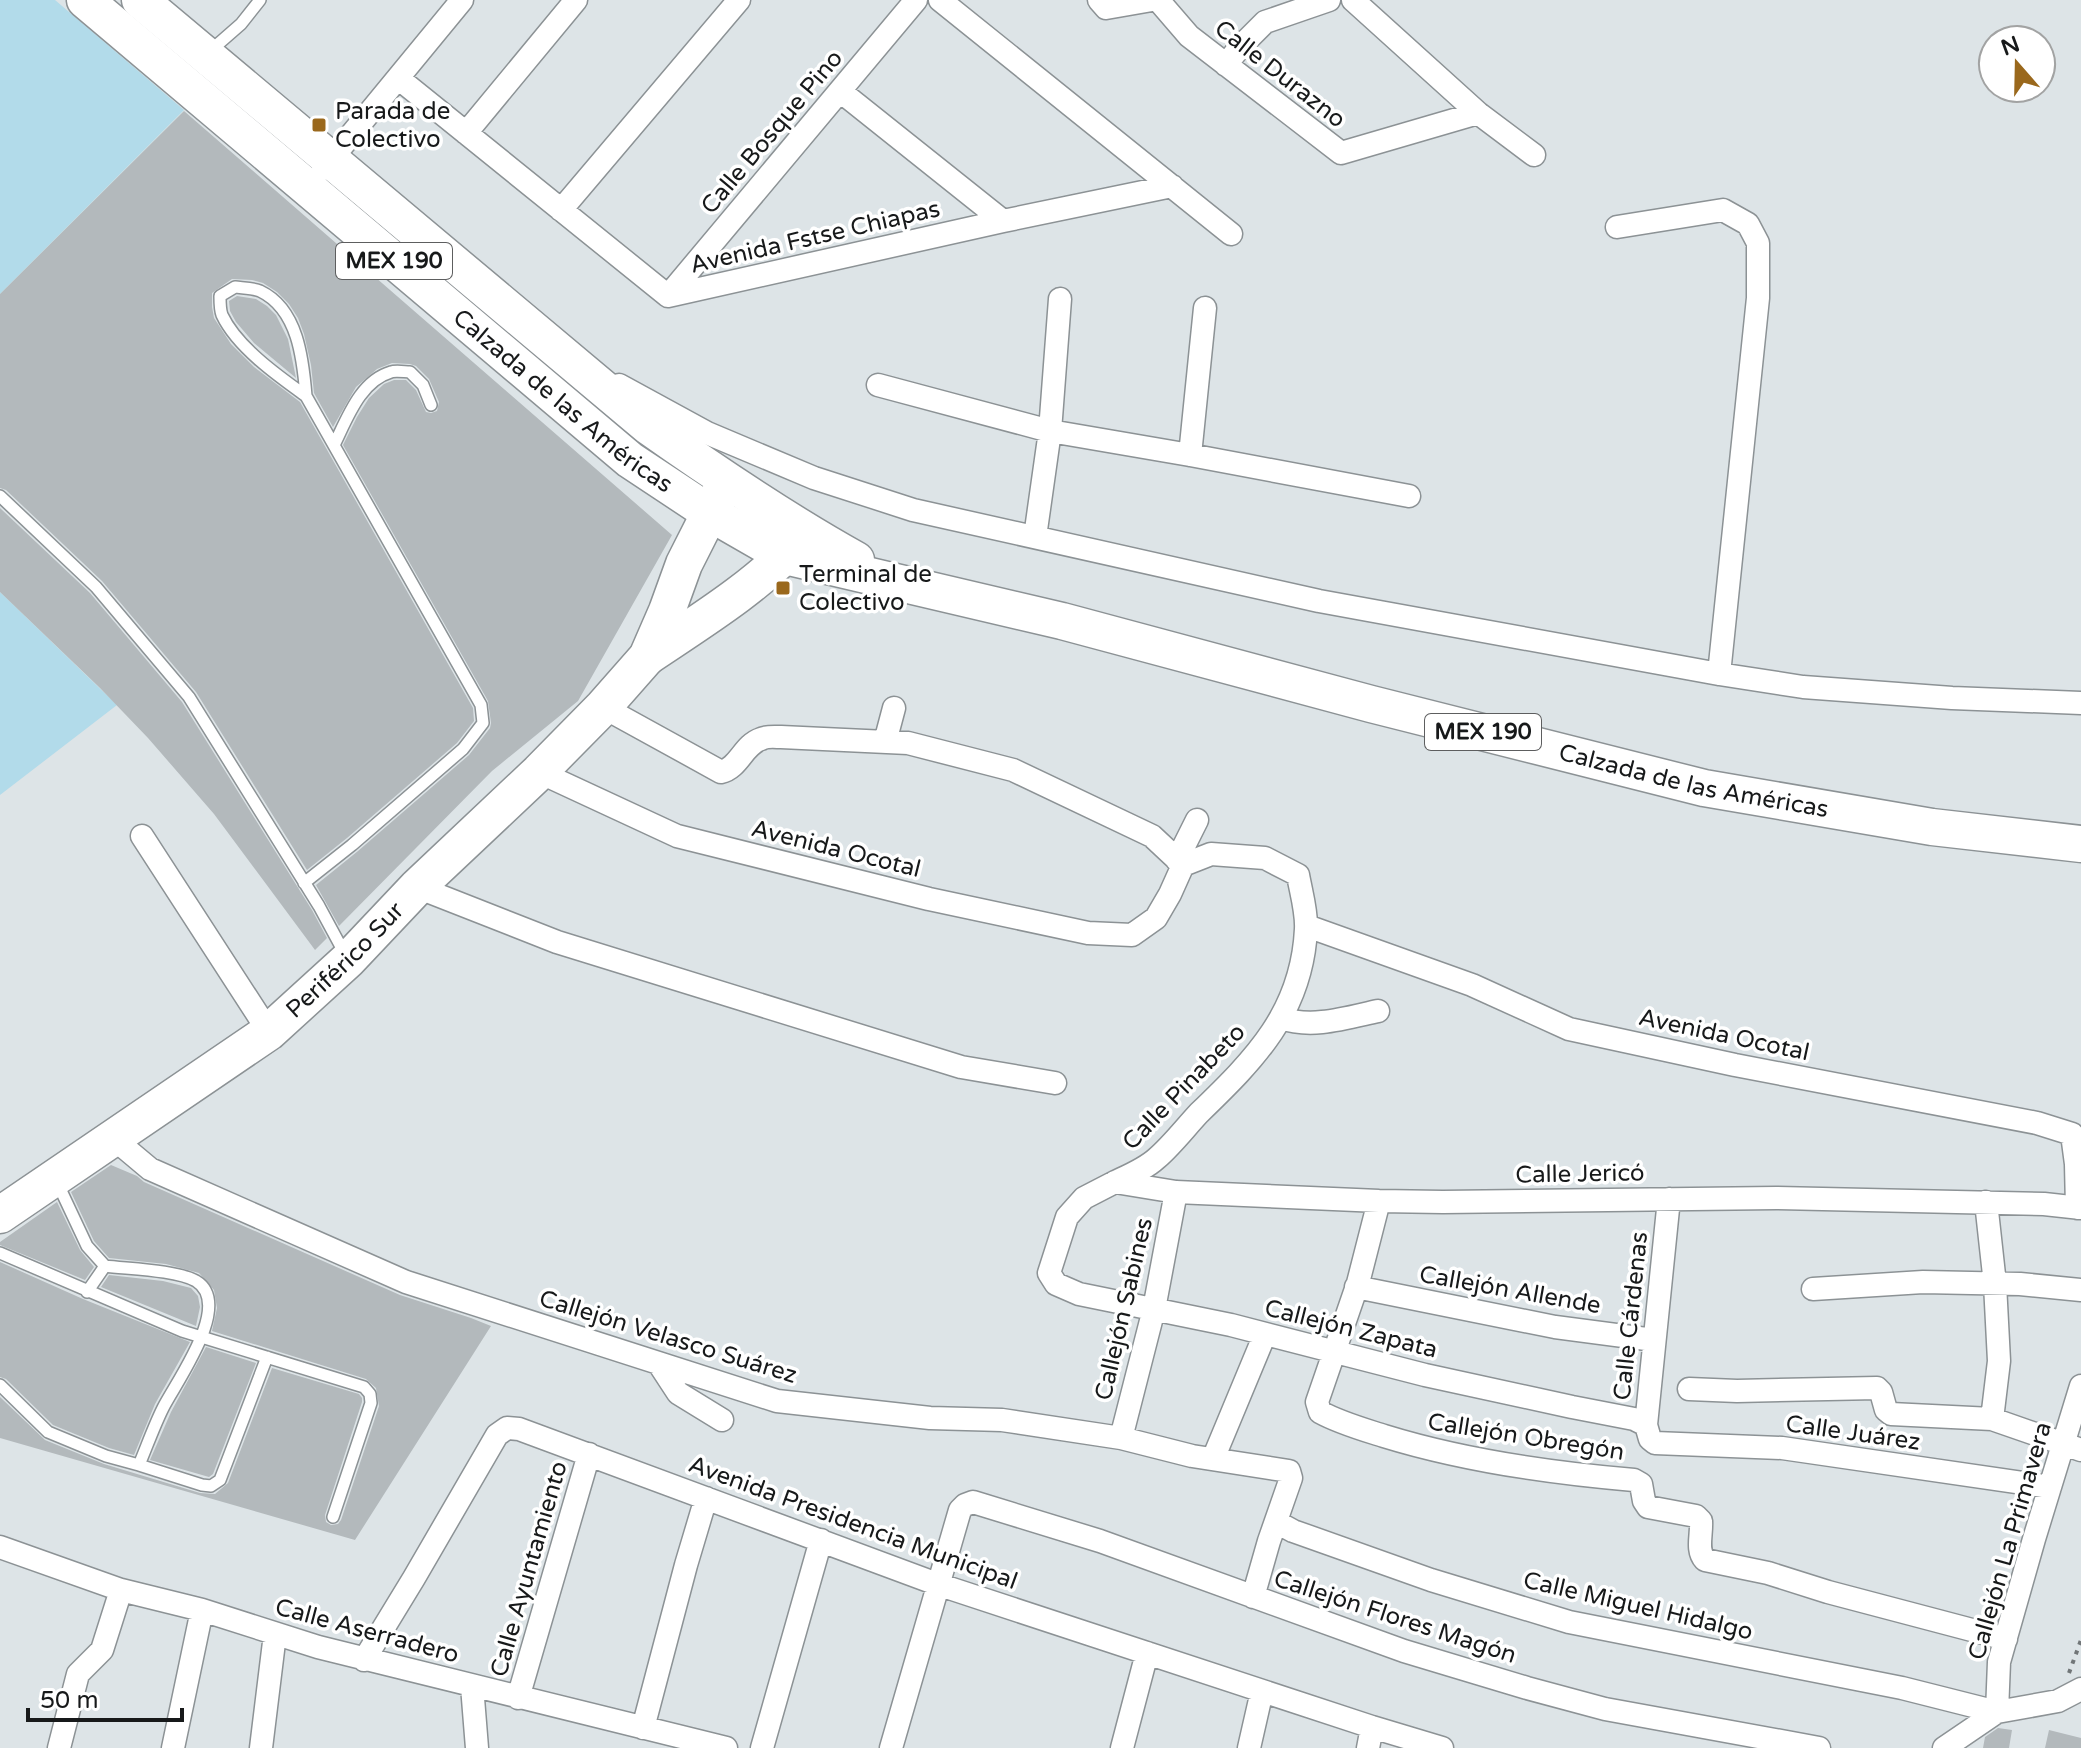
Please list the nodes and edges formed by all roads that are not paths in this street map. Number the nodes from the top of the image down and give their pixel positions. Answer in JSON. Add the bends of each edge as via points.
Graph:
{"nodes":[{"id":1,"x":85,"y":0,"type":"edge"},
{"id":2,"x":140,"y":0,"type":"edge"},
{"id":3,"x":260,"y":0,"type":"edge"},
{"id":4,"x":462,"y":0,"type":"edge"},
{"id":5,"x":576,"y":0,"type":"edge"},
{"id":6,"x":739,"y":0,"type":"edge"},
{"id":7,"x":916,"y":0,"type":"edge"},
{"id":8,"x":940,"y":0,"type":"edge"},
{"id":9,"x":1099,"y":0,"type":"edge"},
{"id":10,"x":1155,"y":0,"type":"edge"},
{"id":11,"x":1329,"y":0,"type":"edge"},
{"id":12,"x":1353,"y":0,"type":"edge"},
{"id":13,"x":206,"y":55,"type":"junction"},
{"id":14,"x":1226,"y":65,"type":"junction"},
{"id":15,"x":398,"y":78,"type":"junction"},
{"id":16,"x":840,"y":91,"type":"junction"},
{"id":17,"x":1478,"y":113,"type":"junction"},
{"id":18,"x":466,"y":133,"type":"junction"},
{"id":19,"x":1534,"y":155,"type":"dead end"},
{"id":20,"x":330,"y":160,"type":"junction"},
{"id":21,"x":1172,"y":186,"type":"junction"},
{"id":22,"x":307,"y":188,"type":"junction"},
{"id":23,"x":561,"y":210,"type":"junction"},
{"id":24,"x":1003,"y":221,"type":"junction"},
{"id":25,"x":1617,"y":227,"type":"dead end"},
{"id":26,"x":1231,"y":234,"type":"dead end"},
{"id":27,"x":668,"y":296,"type":"junction"},
{"id":28,"x":1060,"y":299,"type":"dead end"},
{"id":29,"x":1205,"y":308,"type":"dead end"},
{"id":30,"x":565,"y":356,"type":"junction"},
{"id":31,"x":878,"y":385,"type":"dead end"},
{"id":32,"x":306,"y":396,"type":"junction"},
{"id":33,"x":431,"y":405,"type":"dead end"},
{"id":34,"x":1050,"y":431,"type":"junction"},
{"id":35,"x":334,"y":445,"type":"junction"},
{"id":36,"x":1190,"y":455,"type":"junction"},
{"id":37,"x":0,"y":496,"type":"edge"},
{"id":38,"x":1409,"y":496,"type":"dead end"},
{"id":39,"x":718,"y":497,"type":"junction"},
{"id":40,"x":1035,"y":537,"type":"junction"},
{"id":41,"x":796,"y":545,"type":"junction"},
{"id":42,"x":647,"y":657,"type":"junction"},
{"id":43,"x":1719,"y":674,"type":"junction"},
{"id":44,"x":2081,"y":703,"type":"edge"},
{"id":45,"x":603,"y":707,"type":"junction"},
{"id":46,"x":894,"y":708,"type":"dead end"},
{"id":47,"x":885,"y":742,"type":"junction"},
{"id":48,"x":539,"y":772,"type":"junction"},
{"id":49,"x":1197,"y":820,"type":"dead end"},
{"id":50,"x":142,"y":836,"type":"dead end"},
{"id":51,"x":2081,"y":844,"type":"edge"},
{"id":52,"x":1180,"y":862,"type":"junction"},
{"id":53,"x":304,"y":883,"type":"junction"},
{"id":54,"x":417,"y":887,"type":"junction"},
{"id":55,"x":1307,"y":926,"type":"junction"},
{"id":56,"x":348,"y":960,"type":"junction"},
{"id":57,"x":1378,"y":1011,"type":"dead end"},
{"id":58,"x":1281,"y":1018,"type":"junction"},
{"id":59,"x":269,"y":1032,"type":"junction"},
{"id":60,"x":1055,"y":1083,"type":"dead end"},
{"id":61,"x":113,"y":1138,"type":"junction"},
{"id":62,"x":56,"y":1179,"type":"junction"},
{"id":63,"x":1115,"y":1182,"type":"junction"},
{"id":64,"x":1176,"y":1192,"type":"junction"},
{"id":65,"x":1669,"y":1199,"type":"junction"},
{"id":66,"x":1379,"y":1201,"type":"junction"},
{"id":67,"x":1986,"y":1202,"type":"junction"},
{"id":68,"x":2079,"y":1208,"type":"edge"},
{"id":69,"x":0,"y":1215,"type":"edge"},
{"id":70,"x":0,"y":1253,"type":"edge"},
{"id":71,"x":105,"y":1266,"type":"junction"},
{"id":72,"x":1995,"y":1284,"type":"junction"},
{"id":73,"x":1356,"y":1287,"type":"junction"},
{"id":74,"x":1813,"y":1289,"type":"dead end"},
{"id":75,"x":2081,"y":1290,"type":"edge"},
{"id":76,"x":87,"y":1292,"type":"junction"},
{"id":77,"x":1154,"y":1309,"type":"junction"},
{"id":78,"x":1265,"y":1334,"type":"junction"},
{"id":79,"x":203,"y":1337,"type":"junction"},
{"id":80,"x":1654,"y":1340,"type":"junction"},
{"id":81,"x":1334,"y":1352,"type":"junction"},
{"id":82,"x":267,"y":1357,"type":"junction"},
{"id":83,"x":659,"y":1364,"type":"junction"},
{"id":84,"x":0,"y":1385,"type":"edge"},
{"id":85,"x":2081,"y":1386,"type":"edge"},
{"id":86,"x":1689,"y":1389,"type":"dead end"},
{"id":87,"x":1992,"y":1419,"type":"junction"},
{"id":88,"x":722,"y":1420,"type":"dead end"},
{"id":89,"x":1648,"y":1432,"type":"junction"},
{"id":90,"x":1121,"y":1438,"type":"junction"},
{"id":91,"x":2072,"y":1447,"type":"edge"},
{"id":92,"x":589,"y":1454,"type":"junction"},
{"id":93,"x":1213,"y":1459,"type":"junction"},
{"id":94,"x":139,"y":1465,"type":"junction"},
{"id":95,"x":2050,"y":1487,"type":"junction"},
{"id":96,"x":706,"y":1498,"type":"junction"},
{"id":97,"x":333,"y":1517,"type":"dead end"},
{"id":98,"x":1278,"y":1519,"type":"junction"},
{"id":99,"x":821,"y":1540,"type":"junction"},
{"id":100,"x":0,"y":1547,"type":"edge"},
{"id":101,"x":937,"y":1584,"type":"junction"},
{"id":102,"x":121,"y":1590,"type":"junction"},
{"id":103,"x":1253,"y":1597,"type":"junction"},
{"id":104,"x":202,"y":1610,"type":"junction"},
{"id":105,"x":275,"y":1634,"type":"junction"},
{"id":106,"x":2006,"y":1639,"type":"junction"},
{"id":107,"x":1147,"y":1653,"type":"junction"},
{"id":108,"x":364,"y":1660,"type":"junction"},
{"id":109,"x":472,"y":1686,"type":"junction"},
{"id":110,"x":2081,"y":1689,"type":"edge"},
{"id":111,"x":1262,"y":1691,"type":"junction"},
{"id":112,"x":518,"y":1698,"type":"junction"},
{"id":113,"x":1997,"y":1712,"type":"junction"},
{"id":114,"x":643,"y":1728,"type":"junction"},
{"id":115,"x":1370,"y":1738,"type":"edge"},
{"id":116,"x":1789,"y":1745,"type":"edge"},
{"id":117,"x":59,"y":1748,"type":"edge"},
{"id":118,"x":173,"y":1748,"type":"edge"},
{"id":119,"x":261,"y":1748,"type":"edge"},
{"id":120,"x":477,"y":1748,"type":"edge"},
{"id":121,"x":726,"y":1748,"type":"edge"},
{"id":122,"x":762,"y":1748,"type":"edge"},
{"id":123,"x":891,"y":1748,"type":"edge"},
{"id":124,"x":1122,"y":1748,"type":"edge"},
{"id":125,"x":1249,"y":1748,"type":"edge"},
{"id":126,"x":1442,"y":1748,"type":"edge"},
{"id":127,"x":1819,"y":1748,"type":"edge"},
{"id":128,"x":1944,"y":1748,"type":"edge"}],
"edges":[{"from":1,"to":22,"type":"main road","name":"Calzada de las Américas","number":"MEX 190"},
{"from":2,"to":13,"type":"main road","name":"Calzada de las Américas","number":"MEX 190"},
{"from":3,"to":13,"type":"lane"},
{"from":4,"to":15,"type":"street"},
{"from":5,"to":18,"type":"street"},
{"from":6,"to":23,"type":"street"},
{"from":7,"to":16,"type":"street","name":"Calle Bosque Pino"},
{"from":8,"to":21,"type":"street"},
{"from":9,"to":10,"type":"street","via":[[1106,8]]},
{"from":10,"to":14,"type":"street","name":"Calle Durazno"},
{"from":11,"to":14,"type":"street","via":[[1265,22]]},
{"from":12,"to":17,"type":"street"},
{"from":13,"to":20,"type":"main road","name":"Calzada de las Américas","number":"MEX 190"},
{"from":14,"to":17,"type":"street","name":"Calle Durazno","via":[[1341,153]]},
{"from":15,"to":18,"type":"street","name":"Avenida Fstse Chiapas"},
{"from":15,"to":20,"type":"street"},
{"from":16,"to":24,"type":"street"},
{"from":16,"to":27,"type":"street","name":"Calle Bosque Pino"},
{"from":17,"to":19,"type":"street"},
{"from":18,"to":23,"type":"street","name":"Avenida Fstse Chiapas"},
{"from":20,"to":22,"type":"street"},
{"from":20,"to":30,"type":"main road","name":"Calzada de las Américas","number":"MEX 190"},
{"from":21,"to":24,"type":"street","name":"Avenida Fstse Chiapas"},
{"from":21,"to":26,"type":"street"},
{"from":22,"to":39,"type":"main road","name":"Calzada de las Américas","number":"MEX 190","via":[[630,460]]},
{"from":23,"to":27,"type":"street","name":"Avenida Fstse Chiapas"},
{"from":24,"to":27,"type":"street","name":"Avenida Fstse Chiapas"},
{"from":25,"to":43,"type":"street","via":[[1723,210],[1748,224],[1758,243],[1758,298]]},
{"from":28,"to":34,"type":"street"},
{"from":29,"to":36,"type":"street"},
{"from":30,"to":39,"type":"main road","name":"Calzada de las Américas","number":"MEX 190","via":[[648,426]]},
{"from":30,"to":40,"type":"street","via":[[707,433],[814,478],[913,510]]},
{"from":31,"to":34,"type":"street"},
{"from":32,"to":32,"type":"lane","via":[[298,341],[283,308],[259,290],[235,287],[220,296],[221,313],[238,338]]},
{"from":32,"to":35,"type":"lane"},
{"from":33,"to":35,"type":"lane","via":[[410,372],[392,372],[373,382],[355,402]]},
{"from":34,"to":36,"type":"street"},
{"from":34,"to":40,"type":"street"},
{"from":35,"to":53,"type":"lane","via":[[481,705],[483,723],[463,749]]},
{"from":36,"to":38,"type":"street"},
{"from":37,"to":53,"type":"lane","via":[[96,587],[189,697]]},
{"from":39,"to":41,"type":"main road","name":"Calzada de las Américas","number":"MEX 190"},
{"from":39,"to":42,"type":"main road","name":"Periférico Sur"},
{"from":40,"to":43,"type":"street","via":[[1319,601]]},
{"from":41,"to":42,"type":"main road","name":"Periférico Sur","via":[[715,612]]},
{"from":41,"to":51,"type":"main road","name":"Calzada de las Américas","number":"MEX 190","via":[[893,581],[1704,788],[1932,827]]},
{"from":42,"to":45,"type":"main road","name":"Periférico Sur"},
{"from":43,"to":44,"type":"street","via":[[1803,687]]},
{"from":45,"to":47,"type":"street","via":[[721,772],[730,770],[762,738]]},
{"from":45,"to":48,"type":"main road","name":"Periférico Sur"},
{"from":46,"to":47,"type":"street"},
{"from":47,"to":52,"type":"street","via":[[1013,770],[1152,836]]},
{"from":48,"to":52,"type":"street","name":"Avenida Ocotal","via":[[677,836],[1088,933],[1132,935],[1156,918]]},
{"from":48,"to":54,"type":"main road","name":"Periférico Sur"},
{"from":49,"to":52,"type":"street"},
{"from":50,"to":59,"type":"street"},
{"from":52,"to":55,"type":"street","name":"Calle Pinabeto","via":[[1211,854],[1265,858],[1298,875]]},
{"from":53,"to":56,"type":"lane"},
{"from":54,"to":56,"type":"main road","name":"Periférico Sur"},
{"from":54,"to":60,"type":"street","via":[[557,942],[961,1067]]},
{"from":55,"to":58,"type":"street","name":"Calle Pinabeto","via":[[1301,971]]},
{"from":55,"to":68,"type":"street","name":"Avenida Ocotal","via":[[1472,985],[1569,1029],[2072,1134]]},
{"from":56,"to":59,"type":"main road","name":"Periférico Sur"},
{"from":57,"to":58,"type":"street","via":[[1313,1022]]},
{"from":58,"to":63,"type":"street","name":"Calle Pinabeto","via":[[1243,1070],[1157,1159]]},
{"from":59,"to":61,"type":"main road","name":"Periférico Sur"},
{"from":61,"to":62,"type":"main road","name":"Periférico Sur"},
{"from":61,"to":83,"type":"street","name":"Callejón Velasco Suárez","via":[[150,1169],[406,1282]]},
{"from":62,"to":69,"type":"main road","name":"Periférico Sur"},
{"from":62,"to":71,"type":"lane","via":[[87,1246]]},
{"from":63,"to":64,"type":"street","name":"Calle Jericó"},
{"from":63,"to":77,"type":"street","name":"Callejón Zapata","via":[[1084,1198],[1067,1217],[1049,1273],[1056,1284],[1079,1294]]},
{"from":64,"to":66,"type":"street","name":"Calle Jericó"},
{"from":64,"to":77,"type":"street","name":"Callejón Sabines"},
{"from":65,"to":66,"type":"street","name":"Calle Jericó"},
{"from":65,"to":67,"type":"street","name":"Calle Jericó"},
{"from":65,"to":80,"type":"street","name":"Calle Cárdenas"},
{"from":66,"to":73,"type":"street"},
{"from":67,"to":68,"type":"street","name":"Calle Jericó"},
{"from":67,"to":72,"type":"street"},
{"from":70,"to":76,"type":"lane"},
{"from":71,"to":76,"type":"lane"},
{"from":71,"to":79,"type":"lane","via":[[195,1280],[209,1303]]},
{"from":72,"to":74,"type":"street"},
{"from":72,"to":75,"type":"street"},
{"from":72,"to":87,"type":"street","via":[[1999,1361]]},
{"from":73,"to":80,"type":"street","name":"Callejón Allende","via":[[1555,1327]]},
{"from":73,"to":81,"type":"street"},
{"from":76,"to":79,"type":"lane"},
{"from":77,"to":78,"type":"street","name":"Callejón Zapata"},
{"from":77,"to":90,"type":"street","name":"Callejón Sabines"},
{"from":78,"to":81,"type":"street","name":"Callejón Zapata"},
{"from":78,"to":93,"type":"street"},
{"from":79,"to":82,"type":"lane"},
{"from":79,"to":94,"type":"lane"},
{"from":80,"to":89,"type":"street","name":"Calle Cárdenas"},
{"from":81,"to":89,"type":"street","name":"Callejón Zapata","via":[[1634,1419]]},
{"from":81,"to":106,"type":"street","name":"Callejón Obregón","via":[[1317,1402],[1320,1412],[1337,1421],[1484,1461],[1634,1480],[1641,1484],[1648,1507],[1701,1521],[1699,1549],[1705,1560]]},
{"from":82,"to":94,"type":"lane","via":[[220,1480],[202,1485]]},
{"from":82,"to":97,"type":"lane","via":[[364,1387],[370,1394]]},
{"from":83,"to":88,"type":"street","via":[[678,1393]]},
{"from":83,"to":90,"type":"street","name":"Callejón Velasco Suárez","via":[[777,1401],[930,1418],[1002,1420]]},
{"from":84,"to":94,"type":"lane","via":[[48,1432]]},
{"from":85,"to":91,"type":"street","name":"Callejón La Primavera"},
{"from":86,"to":87,"type":"street","via":[[1869,1387],[1881,1392],[1891,1414]]},
{"from":87,"to":91,"type":"street"},
{"from":89,"to":95,"type":"street","name":"Calle Juárez","via":[[1655,1443],[1782,1448]]},
{"from":90,"to":93,"type":"street","name":"Callejón Velasco Suárez"},
{"from":91,"to":95,"type":"street","name":"Callejón La Primavera"},
{"from":92,"to":96,"type":"street","name":"Avenida Presidencia Municipal"},
{"from":92,"to":108,"type":"street","name":"Avenida Presidencia Municipal","via":[[519,1429],[507,1428],[497,1435]]},
{"from":92,"to":112,"type":"street","name":"Calle Ayuntamiento"},
{"from":93,"to":98,"type":"street","name":"Callejón Velasco Suárez","via":[[1290,1473]]},
{"from":95,"to":106,"type":"street","name":"Callejón La Primavera"},
{"from":96,"to":99,"type":"street","name":"Avenida Presidencia Municipal"},
{"from":96,"to":114,"type":"street"},
{"from":98,"to":103,"type":"street"},
{"from":98,"to":113,"type":"street","name":"Calle Miguel Hidalgo","via":[[1293,1531],[1348,1551],[1569,1622]]},
{"from":99,"to":101,"type":"street","name":"Avenida Presidencia Municipal"},
{"from":99,"to":122,"type":"street"},
{"from":100,"to":102,"type":"street","name":"Calle Aserradero"},
{"from":101,"to":103,"type":"street","name":"Callejón Flores Magón","via":[[960,1510],[973,1502]]},
{"from":101,"to":107,"type":"street","name":"Avenida Presidencia Municipal"},
{"from":101,"to":123,"type":"street"},
{"from":102,"to":104,"type":"street","name":"Calle Aserradero"},
{"from":102,"to":117,"type":"street","via":[[102,1650],[78,1674]]},
{"from":103,"to":116,"type":"street","name":"Callejón Flores Magón","via":[[1404,1651],[1561,1697]]},
{"from":104,"to":105,"type":"street","name":"Calle Aserradero"},
{"from":104,"to":118,"type":"street"},
{"from":105,"to":108,"type":"street","name":"Calle Aserradero"},
{"from":105,"to":119,"type":"street"},
{"from":106,"to":113,"type":"street","name":"Callejón La Primavera","via":[[1999,1662]]},
{"from":107,"to":111,"type":"street","name":"Avenida Presidencia Municipal"},
{"from":107,"to":124,"type":"street"},
{"from":108,"to":109,"type":"street","name":"Calle Aserradero"},
{"from":109,"to":112,"type":"street","name":"Calle Aserradero"},
{"from":109,"to":120,"type":"street"},
{"from":110,"to":113,"type":"street","via":[[2058,1701]]},
{"from":111,"to":115,"type":"street","name":"Avenida Presidencia Municipal"},
{"from":111,"to":125,"type":"street"},
{"from":112,"to":114,"type":"street","name":"Calle Aserradero"},
{"from":113,"to":128,"type":"street"},
{"from":114,"to":121,"type":"street","name":"Calle Aserradero"},
{"from":115,"to":126,"type":"street","name":"Avenida Presidencia Municipal"},
{"from":116,"to":127,"type":"street","name":"Callejón Flores Magón"}]}
